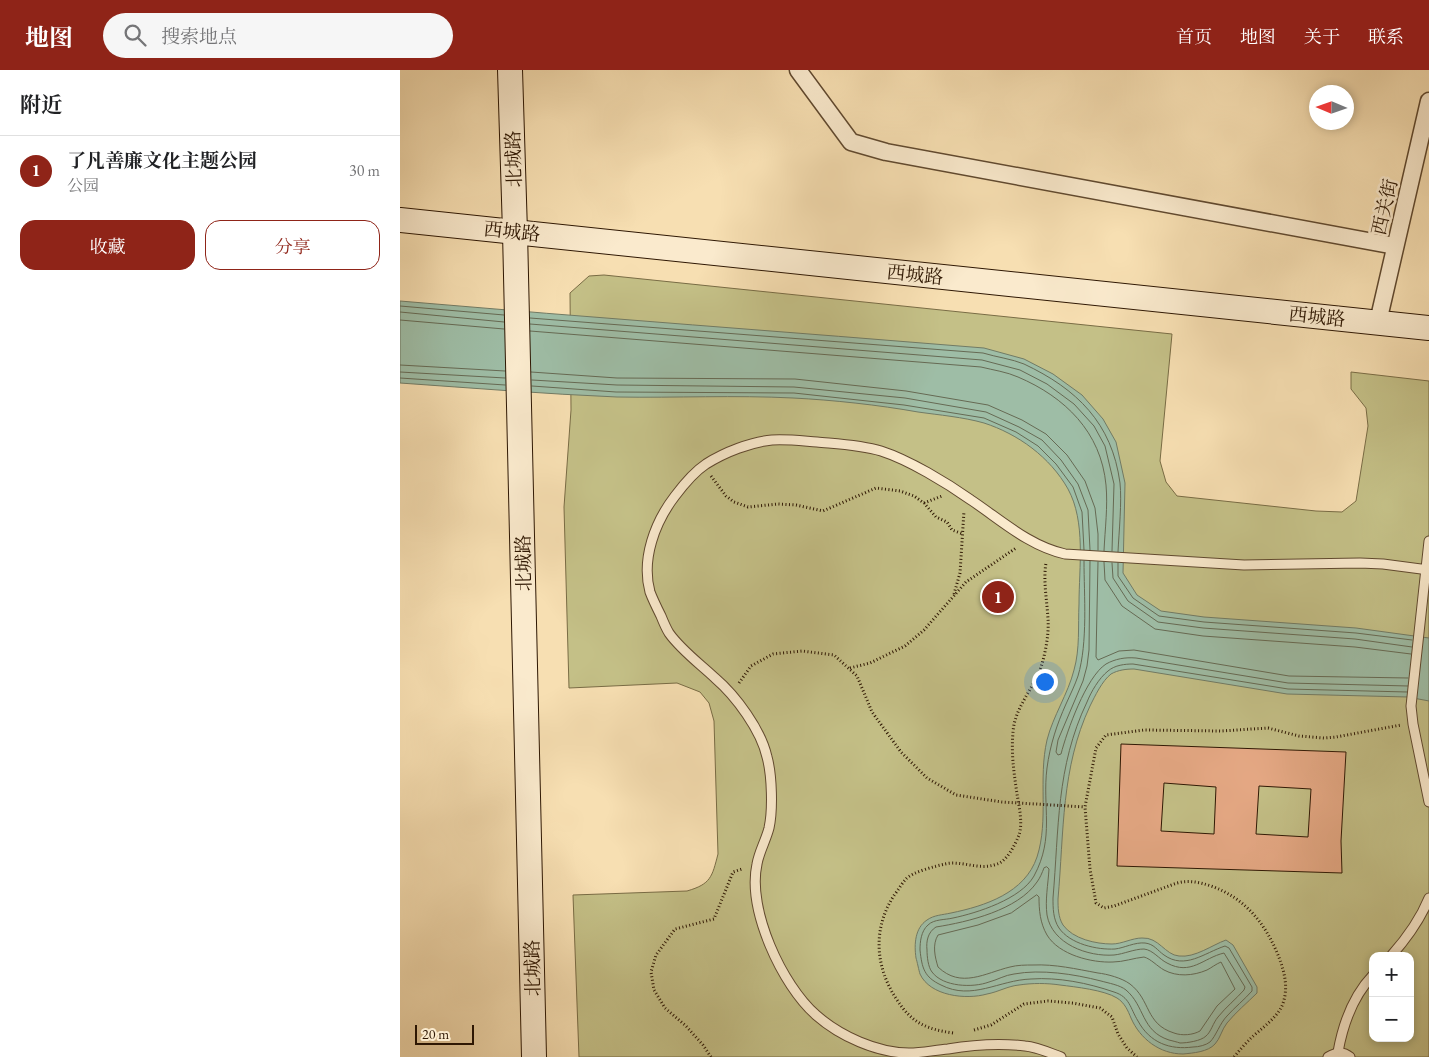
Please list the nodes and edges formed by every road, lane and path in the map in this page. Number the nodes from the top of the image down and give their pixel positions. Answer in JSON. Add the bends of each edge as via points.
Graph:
{"nodes":[{"id":1,"x":510,"y":70,"type":"edge"},
{"id":2,"x":798,"y":70,"type":"edge"},
{"id":3,"x":1429,"y":101,"type":"edge"},
{"id":4,"x":400,"y":220,"type":"edge"},
{"id":5,"x":515,"y":232,"type":"junction"},
{"id":6,"x":1395,"y":246,"type":"junction"},
{"id":7,"x":1378,"y":322,"type":"junction"},
{"id":8,"x":1429,"y":328,"type":"edge"},
{"id":9,"x":705,"y":464,"type":"junction"},
{"id":10,"x":964,"y":495,"type":"junction"},
{"id":11,"x":963,"y":534,"type":"junction"},
{"id":12,"x":1030,"y":540,"type":"junction"},
{"id":13,"x":1429,"y":541,"type":"edge"},
{"id":14,"x":1048,"y":550,"type":"junction"},
{"id":15,"x":1427,"y":570,"type":"edge"},
{"id":16,"x":954,"y":595,"type":"junction"},
{"id":17,"x":850,"y":669,"type":"junction"},
{"id":18,"x":731,"y":694,"type":"junction"},
{"id":19,"x":1413,"y":724,"type":"junction"},
{"id":20,"x":1429,"y":802,"type":"edge"},
{"id":21,"x":1018,"y":803,"type":"junction"},
{"id":22,"x":1085,"y":807,"type":"junction"},
{"id":23,"x":757,"y":864,"type":"junction"},
{"id":24,"x":1429,"y":898,"type":"edge"},
{"id":25,"x":1395,"y":952,"type":"edge"},
{"id":26,"x":1369,"y":981,"type":"edge"},
{"id":27,"x":971,"y":1031,"type":"dead end"},
{"id":28,"x":955,"y":1033,"type":"dead end"},
{"id":29,"x":1338,"y":1052,"type":"junction"},
{"id":30,"x":534,"y":1057,"type":"edge"},
{"id":31,"x":710,"y":1057,"type":"edge"},
{"id":32,"x":1061,"y":1057,"type":"edge"},
{"id":33,"x":1137,"y":1057,"type":"edge"},
{"id":34,"x":1234,"y":1057,"type":"edge"},
{"id":35,"x":1328,"y":1057,"type":"edge"},
{"id":36,"x":1350,"y":1057,"type":"edge"}],
"edges":[{"from":1,"to":5,"type":"street","name":"北城路"},
{"from":2,"to":6,"type":"street","via":[[851,142],[886,152]]},
{"from":3,"to":6,"type":"street","name":"西关街"},
{"from":4,"to":5,"type":"street","name":"西城路"},
{"from":5,"to":7,"type":"street","name":"西城路"},
{"from":5,"to":30,"type":"street","name":"北城路"},
{"from":6,"to":7,"type":"street","name":"西关街"},
{"from":7,"to":8,"type":"street","name":"西城路"},
{"from":9,"to":10,"type":"lane","via":[[749,445],[772,440],[851,445],[881,451],[923,470]]},
{"from":9,"to":11,"type":"path","via":[[726,496],[748,507],[778,504],[823,511],[876,488],[890,489],[914,496],[936,517],[947,522],[952,530]]},
{"from":9,"to":18,"type":"lane","via":[[686,482],[658,521],[648,566],[650,590],[668,632]]},
{"from":10,"to":11,"type":"path"},
{"from":10,"to":12,"type":"lane"},
{"from":11,"to":16,"type":"path","via":[[960,573]]},
{"from":12,"to":14,"type":"lane"},
{"from":12,"to":16,"type":"path","via":[[974,576]]},
{"from":13,"to":15,"type":"lane"},
{"from":14,"to":15,"type":"lane","via":[[1244,565],[1360,563]]},
{"from":14,"to":21,"type":"path","via":[[1044,574],[1048,622],[1042,665],[1019,709],[1013,730]]},
{"from":15,"to":19,"type":"lane","via":[[1411,706]]},
{"from":16,"to":17,"type":"path","via":[[924,630],[905,646]]},
{"from":17,"to":18,"type":"path","via":[[834,655],[802,650],[773,654],[751,666]]},
{"from":17,"to":21,"type":"path","via":[[857,676],[872,712],[901,752],[927,778],[956,795]]},
{"from":18,"to":23,"type":"lane","via":[[760,738],[768,758],[772,804]]},
{"from":19,"to":20,"type":"lane"},
{"from":19,"to":22,"type":"path","via":[[1324,738],[1268,728],[1144,730],[1106,736],[1096,748]]},
{"from":21,"to":22,"type":"path"},
{"from":21,"to":28,"type":"path","via":[[1020,832],[1014,848],[1000,864],[987,868],[946,863],[907,877],[882,919],[878,936],[879,957],[885,978],[903,1010],[918,1024]]},
{"from":22,"to":34,"type":"path","via":[[1096,903],[1104,908],[1114,906],[1188,881],[1222,890],[1242,902],[1262,924],[1282,966],[1286,985],[1284,1002],[1272,1020]]},
{"from":23,"to":31,"type":"path","via":[[733,872],[714,919],[675,930],[656,954],[651,972],[654,990],[665,1008],[686,1026]]},
{"from":23,"to":32,"type":"lane","via":[[757,901],[781,970],[794,991],[815,1014],[836,1029],[884,1050],[909,1053],[967,1046],[1026,1046]]},
{"from":24,"to":25,"type":"lane","via":[[1407,939]]},
{"from":26,"to":29,"type":"lane","via":[[1358,993],[1350,1011]]},
{"from":27,"to":33,"type":"path","via":[[991,1025],[1024,1004],[1048,1001],[1081,1004],[1100,1008],[1112,1017],[1118,1034]]},
{"from":29,"to":35,"type":"lane"},
{"from":29,"to":36,"type":"lane"}]}
